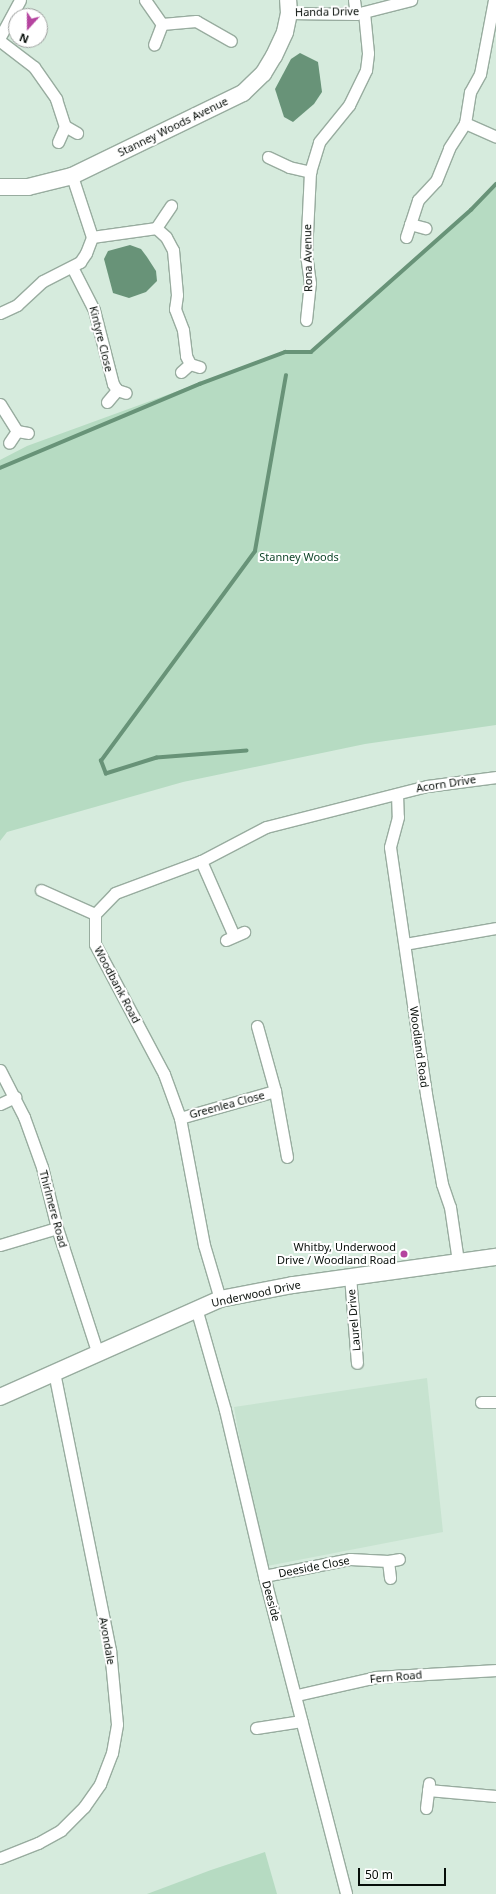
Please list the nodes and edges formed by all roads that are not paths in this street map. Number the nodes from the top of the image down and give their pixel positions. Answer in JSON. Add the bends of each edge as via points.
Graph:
{"nodes":[{"id":1,"x":20,"y":0,"type":"edge"},
{"id":2,"x":145,"y":0,"type":"edge"},
{"id":3,"x":354,"y":0,"type":"edge"},
{"id":4,"x":411,"y":0,"type":"edge"},
{"id":5,"x":494,"y":0,"type":"edge"},
{"id":6,"x":288,"y":7,"type":"edge"},
{"id":7,"x":360,"y":13,"type":"junction"},
{"id":8,"x":162,"y":24,"type":"junction"},
{"id":9,"x":0,"y":37,"type":"edge"},
{"id":10,"x":0,"y":41,"type":"edge"},
{"id":11,"x":231,"y":41,"type":"dead end"},
{"id":12,"x":154,"y":45,"type":"dead end"},
{"id":13,"x":465,"y":123,"type":"junction"},
{"id":14,"x":65,"y":126,"type":"junction"},
{"id":15,"x":77,"y":133,"type":"dead end"},
{"id":16,"x":496,"y":137,"type":"edge"},
{"id":17,"x":58,"y":142,"type":"dead end"},
{"id":18,"x":268,"y":157,"type":"dead end"},
{"id":19,"x":310,"y":172,"type":"junction"},
{"id":20,"x":72,"y":176,"type":"junction"},
{"id":21,"x":0,"y":187,"type":"edge"},
{"id":22,"x":171,"y":206,"type":"dead end"},
{"id":23,"x":410,"y":224,"type":"junction"},
{"id":24,"x":156,"y":228,"type":"junction"},
{"id":25,"x":425,"y":228,"type":"dead end"},
{"id":26,"x":92,"y":236,"type":"junction"},
{"id":27,"x":406,"y":237,"type":"dead end"},
{"id":28,"x":72,"y":267,"type":"junction"},
{"id":29,"x":0,"y":313,"type":"edge"},
{"id":30,"x":306,"y":320,"type":"dead end"},
{"id":31,"x":190,"y":368,"type":"dead end"},
{"id":32,"x":107,"y":402,"type":"dead end"},
{"id":33,"x":0,"y":404,"type":"edge"},
{"id":34,"x":9,"y":443,"type":"dead end"},
{"id":35,"x":496,"y":777,"type":"edge"},
{"id":36,"x":397,"y":794,"type":"junction"},
{"id":37,"x":201,"y":861,"type":"junction"},
{"id":38,"x":41,"y":890,"type":"dead end"},
{"id":39,"x":95,"y":914,"type":"junction"},
{"id":40,"x":496,"y":928,"type":"edge"},
{"id":41,"x":235,"y":936,"type":"dead end"},
{"id":42,"x":405,"y":944,"type":"junction"},
{"id":43,"x":257,"y":1026,"type":"dead end"},
{"id":44,"x":0,"y":1070,"type":"edge"},
{"id":45,"x":275,"y":1092,"type":"junction"},
{"id":46,"x":15,"y":1097,"type":"junction"},
{"id":47,"x":0,"y":1104,"type":"edge"},
{"id":48,"x":180,"y":1118,"type":"junction"},
{"id":49,"x":286,"y":1156,"type":"dead end"},
{"id":50,"x":57,"y":1228,"type":"junction"},
{"id":51,"x":0,"y":1245,"type":"edge"},
{"id":52,"x":496,"y":1257,"type":"edge"},
{"id":53,"x":458,"y":1261,"type":"junction"},
{"id":54,"x":350,"y":1276,"type":"junction"},
{"id":55,"x":220,"y":1300,"type":"junction"},
{"id":56,"x":196,"y":1308,"type":"junction"},
{"id":57,"x":97,"y":1352,"type":"junction"},
{"id":58,"x":357,"y":1363,"type":"dead end"},
{"id":59,"x":54,"y":1372,"type":"junction"},
{"id":60,"x":0,"y":1397,"type":"edge"},
{"id":61,"x":481,"y":1402,"type":"dead end"},
{"id":62,"x":496,"y":1402,"type":"edge"},
{"id":63,"x":264,"y":1576,"type":"junction"},
{"id":64,"x":390,"y":1578,"type":"dead end"},
{"id":65,"x":496,"y":1670,"type":"edge"},
{"id":66,"x":297,"y":1695,"type":"junction"},
{"id":67,"x":301,"y":1721,"type":"junction"},
{"id":68,"x":256,"y":1728,"type":"dead end"},
{"id":69,"x":496,"y":1796,"type":"edge"},
{"id":70,"x":426,"y":1808,"type":"dead end"},
{"id":71,"x":0,"y":1858,"type":"edge"},
{"id":72,"x":346,"y":1894,"type":"edge"}],
"edges":[{"from":1,"to":9,"type":"street"},
{"from":2,"to":8,"type":"street"},
{"from":3,"to":7,"type":"street","name":"Rona Avenue"},
{"from":4,"to":7,"type":"street","name":"Handa Drive"},
{"from":5,"to":13,"type":"street","via":[[480,74],[470,92]]},
{"from":6,"to":7,"type":"street","name":"Handa Drive"},
{"from":6,"to":20,"type":"street","name":"Stanney Woods Avenue","via":[[285,32],[274,56],[263,74],[243,93]]},
{"from":7,"to":19,"type":"street","name":"Rona Avenue","via":[[368,53],[366,70],[349,105],[319,142]]},
{"from":8,"to":11,"type":"street","via":[[196,21]]},
{"from":8,"to":12,"type":"street"},
{"from":10,"to":14,"type":"street","via":[[26,60],[49,87]]},
{"from":13,"to":16,"type":"street"},
{"from":13,"to":23,"type":"street","via":[[449,148],[436,181],[418,200]]},
{"from":14,"to":15,"type":"street"},
{"from":14,"to":17,"type":"street"},
{"from":18,"to":19,"type":"street","via":[[289,167]]},
{"from":19,"to":30,"type":"street","name":"Rona Avenue","via":[[306,254],[310,283]]},
{"from":20,"to":21,"type":"street","name":"Stanney Woods Avenue","via":[[28,187]]},
{"from":20,"to":26,"type":"street"},
{"from":22,"to":24,"type":"street"},
{"from":23,"to":25,"type":"street"},
{"from":23,"to":27,"type":"street"},
{"from":24,"to":26,"type":"street"},
{"from":24,"to":31,"type":"street","via":[[166,237],[173,250],[176,316],[183,330]]},
{"from":26,"to":28,"type":"street","via":[[86,253],[80,262]]},
{"from":28,"to":29,"type":"street","via":[[43,281],[17,305]]},
{"from":28,"to":32,"type":"street","name":"Kintyre Close","via":[[90,299],[108,370],[122,391]]},
{"from":33,"to":34,"type":"street","via":[[22,432]]},
{"from":35,"to":36,"type":"street","name":"Acorn Drive","via":[[427,786]]},
{"from":36,"to":37,"type":"street","via":[[266,827]]},
{"from":36,"to":42,"type":"street","name":"Woodland Road","via":[[398,817],[390,847]]},
{"from":37,"to":39,"type":"street","via":[[121,890],[107,899]]},
{"from":37,"to":41,"type":"street"},
{"from":38,"to":39,"type":"street"},
{"from":39,"to":48,"type":"street","name":"Woodbank Road","via":[[95,944],[164,1074]]},
{"from":40,"to":42,"type":"street"},
{"from":42,"to":53,"type":"street","name":"Woodland Road","via":[[427,1101],[442,1184],[450,1207]]},
{"from":43,"to":45,"type":"street","name":"Greenlea Close"},
{"from":44,"to":46,"type":"street","name":"Thirlmere Road"},
{"from":45,"to":48,"type":"street","name":"Greenlea Close"},
{"from":45,"to":49,"type":"street","name":"Greenlea Close"},
{"from":46,"to":47,"type":"street"},
{"from":46,"to":50,"type":"street","name":"Thirlmere Road","via":[[42,1167]]},
{"from":48,"to":55,"type":"street","name":"Woodbank Road","via":[[204,1245]]},
{"from":50,"to":51,"type":"street"},
{"from":50,"to":57,"type":"street","name":"Thirlmere Road"},
{"from":52,"to":53,"type":"street"},
{"from":53,"to":54,"type":"street","name":"Underwood Drive"},
{"from":54,"to":55,"type":"street","name":"Underwood Drive"},
{"from":54,"to":58,"type":"street","name":"Laurel Drive"},
{"from":55,"to":56,"type":"street","name":"Underwood Drive"},
{"from":56,"to":57,"type":"street","name":"Underwood Drive"},
{"from":56,"to":63,"type":"street","name":"Deeside","via":[[225,1410]]},
{"from":57,"to":59,"type":"street","name":"Underwood Drive"},
{"from":59,"to":60,"type":"street","name":"Underwood Drive"},
{"from":59,"to":71,"type":"street","name":"Avondale","via":[[110,1650],[117,1724],[112,1753],[100,1784],[84,1807],[61,1830],[38,1843]]},
{"from":61,"to":62,"type":"street"},
{"from":63,"to":64,"type":"street","name":"Deeside Close","via":[[350,1559],[394,1560]]},
{"from":63,"to":66,"type":"street","name":"Deeside"},
{"from":65,"to":66,"type":"street","name":"Fern Road","via":[[376,1677]]},
{"from":66,"to":67,"type":"street","name":"Deeside"},
{"from":67,"to":68,"type":"street"},
{"from":67,"to":72,"type":"street","name":"Deeside"},
{"from":69,"to":70,"type":"street","via":[[429,1786]]}]}
